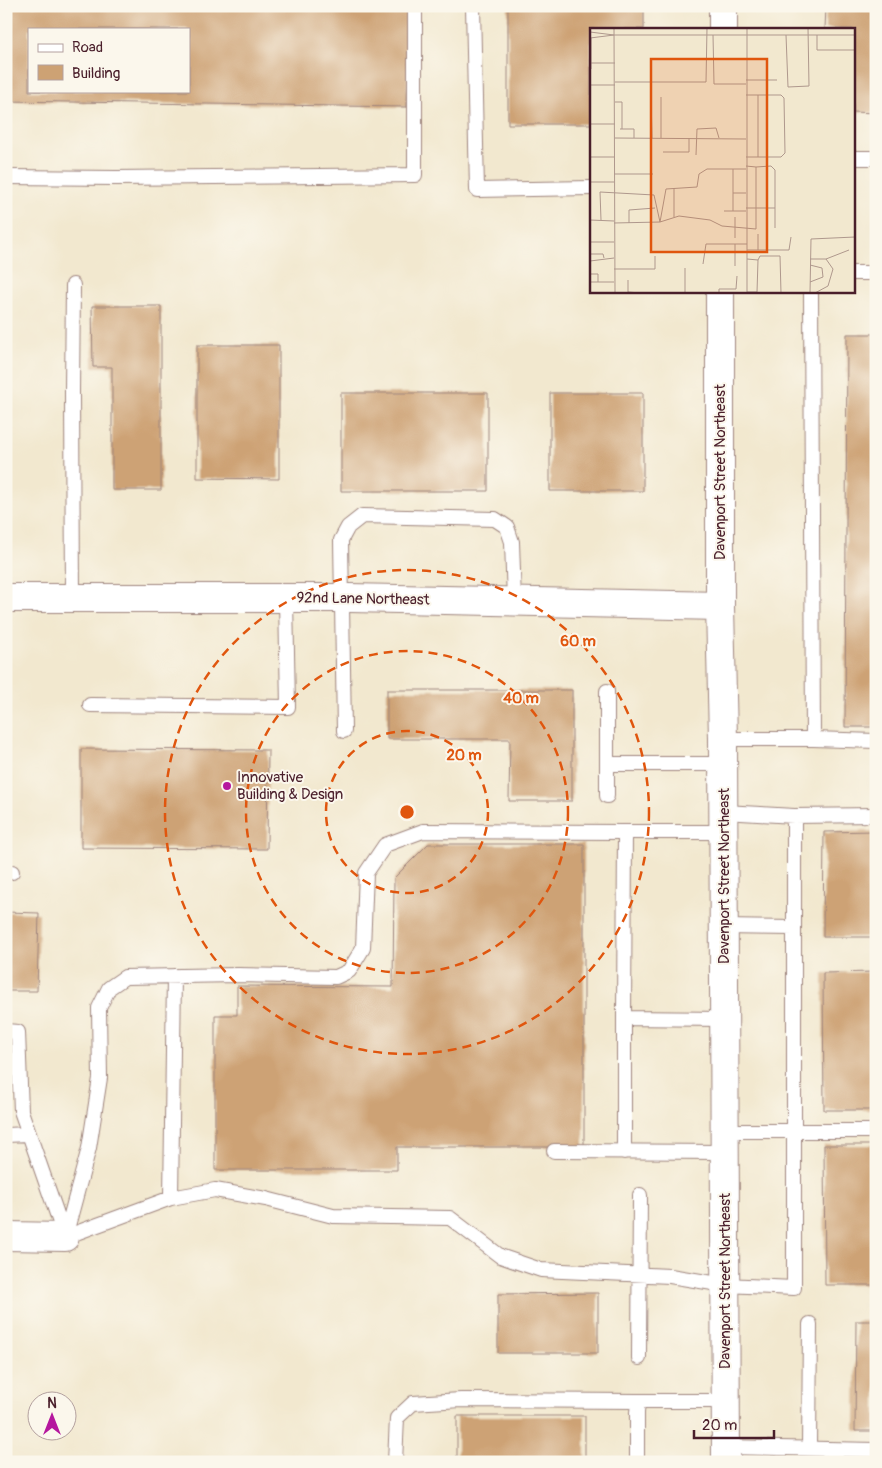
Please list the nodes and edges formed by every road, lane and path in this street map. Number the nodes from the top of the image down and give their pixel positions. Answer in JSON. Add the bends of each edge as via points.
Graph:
{"nodes":[{"id":1,"x":415,"y":6,"type":"edge"},
{"id":2,"x":473,"y":6,"type":"edge"},
{"id":3,"x":723,"y":6,"type":"edge"},
{"id":4,"x":723,"y":28,"type":"edge"},
{"id":5,"x":854,"y":158,"type":"edge"},
{"id":6,"x":876,"y":158,"type":"edge"},
{"id":7,"x":6,"y":177,"type":"edge"},
{"id":8,"x":590,"y":188,"type":"edge"},
{"id":9,"x":854,"y":273,"type":"edge"},
{"id":10,"x":876,"y":273,"type":"edge"},
{"id":11,"x":73,"y":284,"type":"dead end"},
{"id":12,"x":720,"y":292,"type":"edge"},
{"id":13,"x":812,"y":292,"type":"edge"},
{"id":14,"x":6,"y":598,"type":"edge"},
{"id":15,"x":73,"y":598,"type":"junction"},
{"id":16,"x":286,"y":598,"type":"junction"},
{"id":17,"x":341,"y":598,"type":"junction"},
{"id":18,"x":514,"y":602,"type":"junction"},
{"id":19,"x":720,"y":606,"type":"junction"},
{"id":20,"x":607,"y":690,"type":"dead end"},
{"id":21,"x":90,"y":705,"type":"dead end"},
{"id":22,"x":344,"y":731,"type":"dead end"},
{"id":23,"x":813,"y":739,"type":"junction"},
{"id":24,"x":876,"y":741,"type":"edge"},
{"id":25,"x":723,"y":752,"type":"junction"},
{"id":26,"x":607,"y":764,"type":"junction"},
{"id":27,"x":607,"y":796,"type":"dead end"},
{"id":28,"x":876,"y":815,"type":"edge"},
{"id":29,"x":794,"y":816,"type":"junction"},
{"id":30,"x":724,"y":822,"type":"junction"},
{"id":31,"x":626,"y":832,"type":"junction"},
{"id":32,"x":724,"y":927,"type":"junction"},
{"id":33,"x":794,"y":928,"type":"junction"},
{"id":34,"x":174,"y":976,"type":"junction"},
{"id":35,"x":624,"y":1018,"type":"junction"},
{"id":36,"x":724,"y":1019,"type":"junction"},
{"id":37,"x":6,"y":1031,"type":"edge"},
{"id":38,"x":876,"y":1131,"type":"edge"},
{"id":39,"x":794,"y":1132,"type":"junction"},
{"id":40,"x":29,"y":1134,"type":"junction"},
{"id":41,"x":6,"y":1135,"type":"edge"},
{"id":42,"x":724,"y":1142,"type":"junction"},
{"id":43,"x":554,"y":1151,"type":"dead end"},
{"id":44,"x":624,"y":1152,"type":"junction"},
{"id":45,"x":640,"y":1195,"type":"dead end"},
{"id":46,"x":172,"y":1198,"type":"junction"},
{"id":47,"x":6,"y":1236,"type":"edge"},
{"id":48,"x":65,"y":1237,"type":"junction"},
{"id":49,"x":640,"y":1275,"type":"junction"},
{"id":50,"x":725,"y":1285,"type":"junction"},
{"id":51,"x":810,"y":1324,"type":"dead end"},
{"id":52,"x":639,"y":1358,"type":"dead end"},
{"id":53,"x":638,"y":1401,"type":"junction"},
{"id":54,"x":726,"y":1401,"type":"junction"},
{"id":55,"x":809,"y":1448,"type":"junction"},
{"id":56,"x":876,"y":1450,"type":"edge"},
{"id":57,"x":726,"y":1454,"type":"edge"},
{"id":58,"x":395,"y":1462,"type":"edge"},
{"id":59,"x":637,"y":1462,"type":"edge"}],
"edges":[{"from":1,"to":7,"type":"lane","via":[[415,175]]},
{"from":2,"to":8,"type":"lane","via":[[477,190]]},
{"from":3,"to":4,"type":"street"},
{"from":5,"to":6,"type":"lane"},
{"from":9,"to":10,"type":"lane"},
{"from":11,"to":15,"type":"lane"},
{"from":12,"to":19,"type":"street","name":"Davenport Street Northeast"},
{"from":13,"to":23,"type":"lane"},
{"from":14,"to":15,"type":"street","name":"92nd Lane Northeast"},
{"from":15,"to":16,"type":"street","name":"92nd Lane Northeast"},
{"from":16,"to":17,"type":"street","name":"92nd Lane Northeast"},
{"from":16,"to":21,"type":"lane","via":[[288,707]]},
{"from":17,"to":18,"type":"street","name":"92nd Lane Northeast"},
{"from":17,"to":18,"type":"lane","via":[[341,540],[348,527],[362,516],[495,519],[507,527],[512,542]]},
{"from":17,"to":22,"type":"lane"},
{"from":18,"to":19,"type":"street","name":"92nd Lane Northeast"},
{"from":19,"to":25,"type":"street","name":"Davenport Street Northeast"},
{"from":20,"to":26,"type":"lane"},
{"from":23,"to":24,"type":"lane"},
{"from":23,"to":25,"type":"lane"},
{"from":25,"to":26,"type":"lane"},
{"from":25,"to":30,"type":"street","name":"Davenport Street Northeast"},
{"from":26,"to":27,"type":"lane"},
{"from":28,"to":29,"type":"lane"},
{"from":29,"to":30,"type":"lane"},
{"from":29,"to":33,"type":"lane"},
{"from":30,"to":31,"type":"lane"},
{"from":30,"to":32,"type":"street","name":"Davenport Street Northeast"},
{"from":31,"to":34,"type":"lane","via":[[423,831],[385,844],[366,873],[363,948],[349,971],[336,977]]},
{"from":31,"to":35,"type":"lane"},
{"from":32,"to":33,"type":"lane"},
{"from":32,"to":36,"type":"street","name":"Davenport Street Northeast"},
{"from":33,"to":39,"type":"lane"},
{"from":34,"to":46,"type":"lane"},
{"from":34,"to":48,"type":"lane","via":[[125,978],[109,988],[99,1008],[100,1078],[89,1148]]},
{"from":35,"to":36,"type":"lane"},
{"from":35,"to":44,"type":"lane"},
{"from":36,"to":42,"type":"street","name":"Davenport Street Northeast"},
{"from":37,"to":40,"type":"lane","via":[[18,1032],[21,1111]]},
{"from":38,"to":39,"type":"lane"},
{"from":39,"to":42,"type":"lane"},
{"from":39,"to":50,"type":"lane","via":[[794,1288]]},
{"from":40,"to":41,"type":"lane"},
{"from":40,"to":48,"type":"lane"},
{"from":42,"to":44,"type":"lane"},
{"from":42,"to":50,"type":"street","name":"Davenport Street Northeast"},
{"from":43,"to":44,"type":"lane"},
{"from":45,"to":49,"type":"lane"},
{"from":46,"to":48,"type":"lane"},
{"from":46,"to":49,"type":"lane","via":[[215,1190],[333,1216],[450,1218],[500,1256],[540,1270]]},
{"from":47,"to":48,"type":"street"},
{"from":49,"to":50,"type":"lane","via":[[670,1276]]},
{"from":49,"to":52,"type":"lane"},
{"from":50,"to":54,"type":"street","name":"Davenport Street Northeast"},
{"from":51,"to":55,"type":"lane"},
{"from":53,"to":54,"type":"lane"},
{"from":53,"to":58,"type":"lane","via":[[461,1400],[413,1403],[397,1418]]},
{"from":53,"to":59,"type":"lane"},
{"from":54,"to":57,"type":"street","name":"Davenport Street Northeast"},
{"from":55,"to":56,"type":"lane"},
{"from":55,"to":57,"type":"lane"}]}
